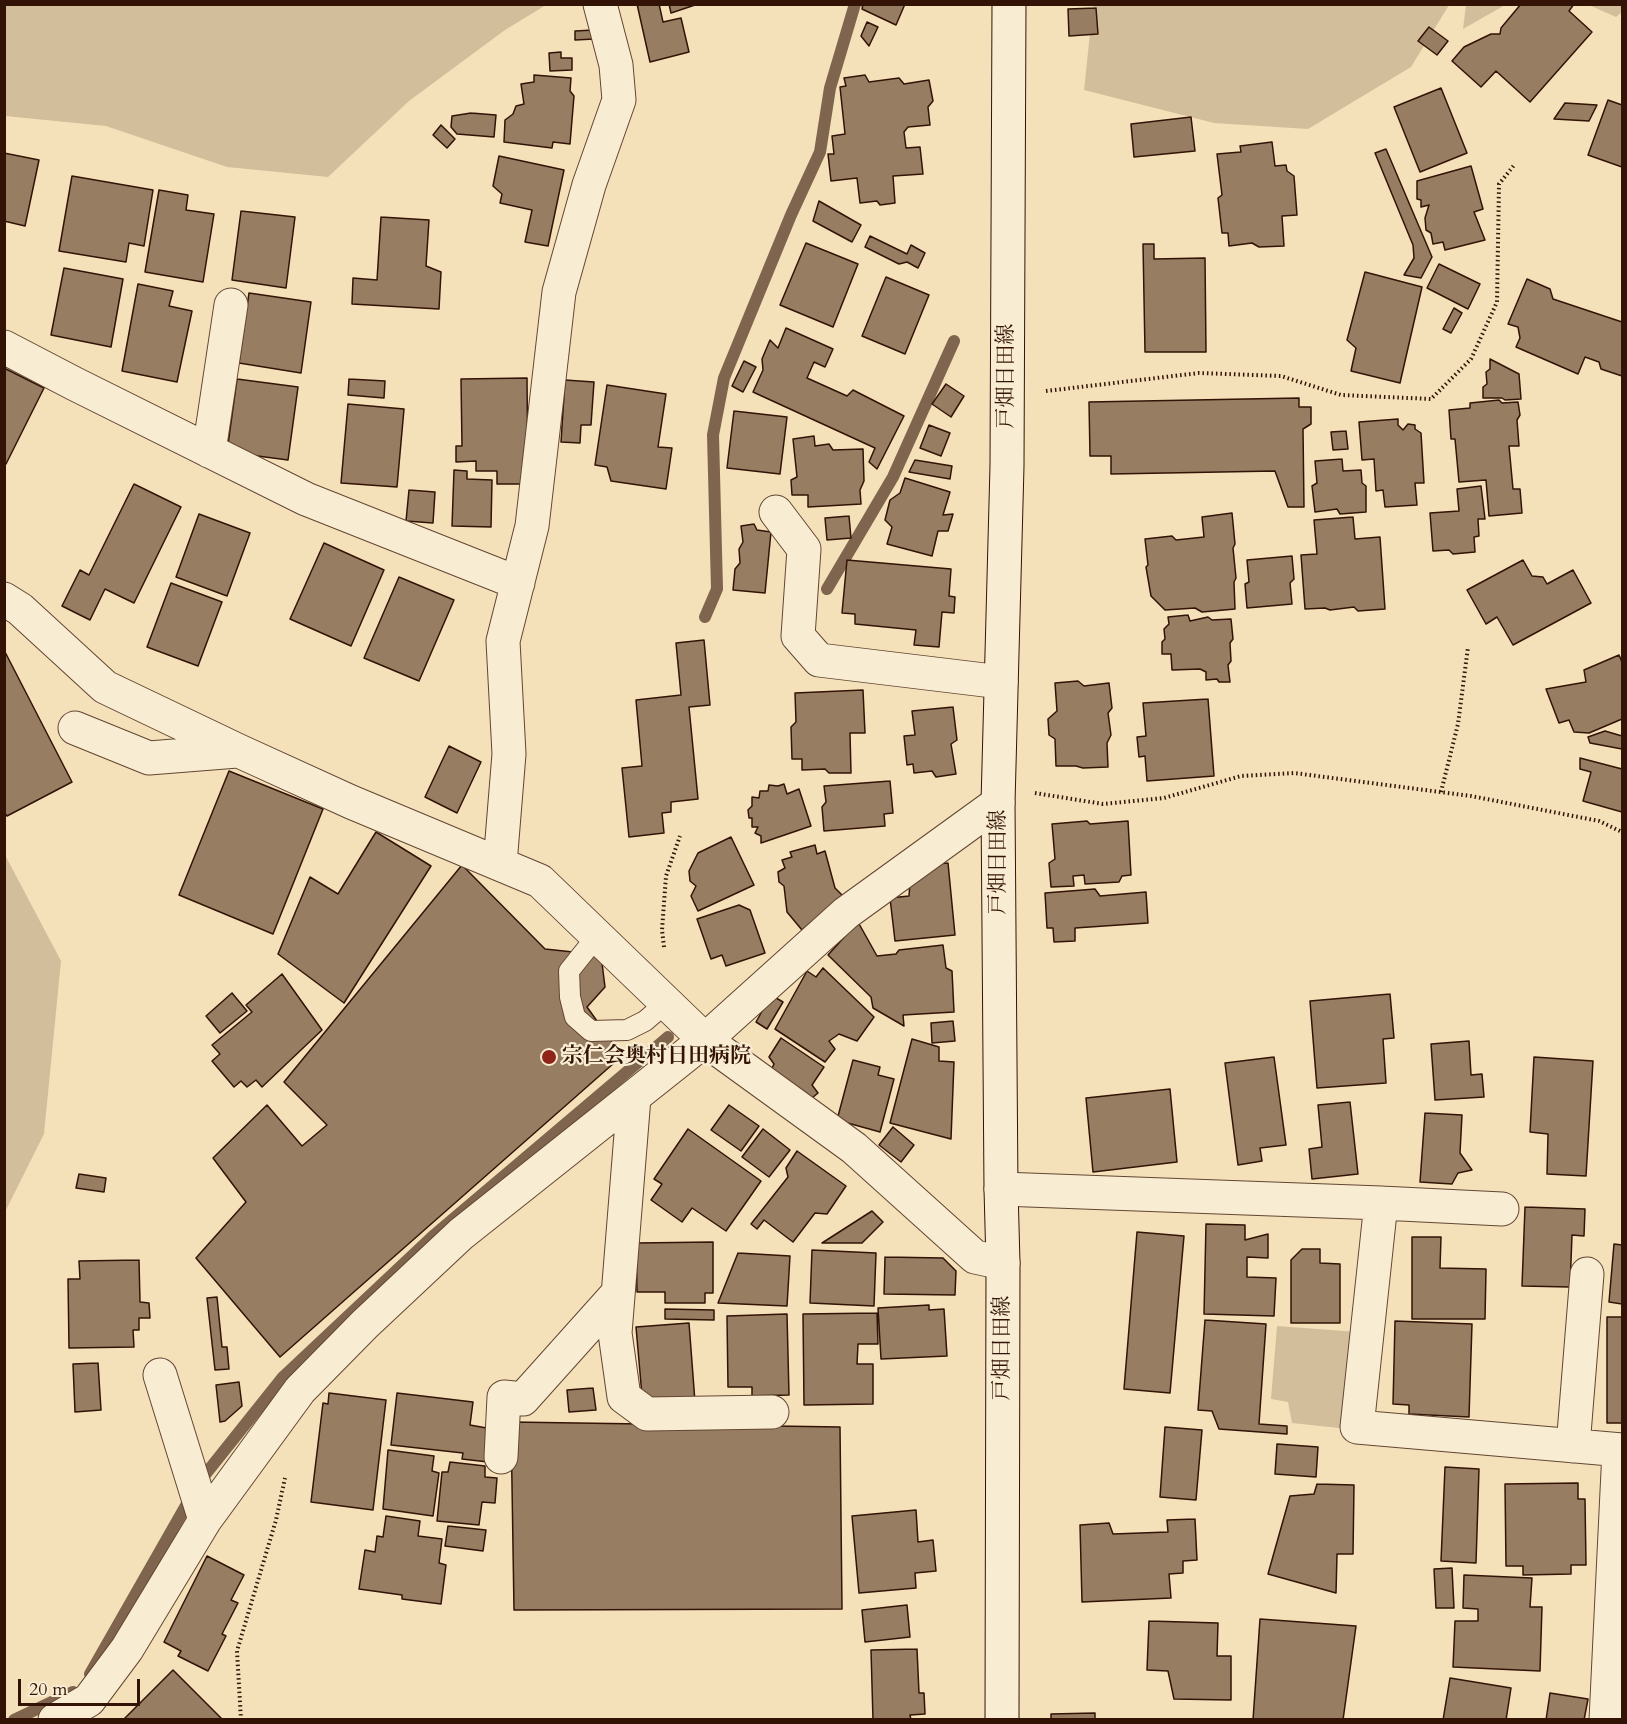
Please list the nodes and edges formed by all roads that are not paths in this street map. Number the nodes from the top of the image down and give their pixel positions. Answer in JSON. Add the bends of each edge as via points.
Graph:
{"nodes":[{"id":1,"x":600,"y":4,"type":"edge"},
{"id":2,"x":1009,"y":4,"type":"edge"},
{"id":3,"x":231,"y":305,"type":"dead end"},
{"id":4,"x":4,"y":347,"type":"edge"},
{"id":5,"x":209,"y":451,"type":"junction"},
{"id":6,"x":776,"y":512,"type":"dead end"},
{"id":7,"x":518,"y":583,"type":"junction"},
{"id":8,"x":4,"y":599,"type":"edge"},
{"id":9,"x":1001,"y":682,"type":"junction"},
{"id":10,"x":75,"y":728,"type":"dead end"},
{"id":11,"x":239,"y":751,"type":"junction"},
{"id":12,"x":998,"y":803,"type":"junction"},
{"id":13,"x":500,"y":864,"type":"junction"},
{"id":14,"x":597,"y":936,"type":"junction"},
{"id":15,"x":669,"y":1005,"type":"junction"},
{"id":16,"x":705,"y":1040,"type":"junction"},
{"id":17,"x":634,"y":1097,"type":"junction"},
{"id":18,"x":1001,"y":1189,"type":"junction"},
{"id":19,"x":1381,"y":1203,"type":"junction"},
{"id":20,"x":1502,"y":1209,"type":"dead end"},
{"id":21,"x":1003,"y":1263,"type":"junction"},
{"id":22,"x":1587,"y":1274,"type":"dead end"},
{"id":23,"x":618,"y":1293,"type":"junction"},
{"id":24,"x":160,"y":1375,"type":"dead end"},
{"id":25,"x":772,"y":1412,"type":"dead end"},
{"id":26,"x":1573,"y":1446,"type":"junction"},
{"id":27,"x":1621,"y":1450,"type":"edge"},
{"id":28,"x":501,"y":1457,"type":"dead end"},
{"id":29,"x":203,"y":1513,"type":"junction"},
{"id":30,"x":55,"y":1719,"type":"edge"},
{"id":31,"x":1002,"y":1719,"type":"edge"},
{"id":32,"x":1606,"y":1719,"type":"edge"}],
"edges":[{"from":1,"to":7,"type":"street","via":[[616,65],[619,100],[589,185],[559,292],[532,526]]},
{"from":2,"to":9,"type":"street","name":"戸畑日田線","via":[[1007,466]]},
{"from":3,"to":5,"type":"street"},
{"from":4,"to":5,"type":"street"},
{"from":5,"to":7,"type":"street","via":[[306,499]]},
{"from":6,"to":9,"type":"street","via":[[804,549],[798,636],[819,660]]},
{"from":7,"to":13,"type":"street","via":[[503,641],[509,754]]},
{"from":8,"to":11,"type":"street","via":[[105,687]]},
{"from":9,"to":12,"type":"street","name":"戸畑日田線"},
{"from":10,"to":11,"type":"street","via":[[149,758]]},
{"from":11,"to":13,"type":"street"},
{"from":12,"to":16,"type":"street","via":[[846,913]]},
{"from":12,"to":18,"type":"street","name":"戸畑日田線"},
{"from":13,"to":14,"type":"street","via":[[540,881]]},
{"from":14,"to":15,"type":"street"},
{"from":14,"to":15,"type":"lane","via":[[569,971],[575,1017],[591,1031],[627,1030]]},
{"from":15,"to":16,"type":"street"},
{"from":16,"to":17,"type":"street"},
{"from":16,"to":21,"type":"street","via":[[854,1148],[975,1257]]},
{"from":17,"to":23,"type":"street"},
{"from":17,"to":29,"type":"street","via":[[461,1234],[365,1324],[300,1390]]},
{"from":18,"to":19,"type":"street"},
{"from":18,"to":21,"type":"street","name":"戸畑日田線"},
{"from":19,"to":20,"type":"street"},
{"from":19,"to":26,"type":"street","via":[[1357,1427]]},
{"from":21,"to":31,"type":"street","name":"戸畑日田線"},
{"from":22,"to":26,"type":"street"},
{"from":23,"to":25,"type":"street","via":[[615,1333],[624,1396],[639,1408],[647,1414]]},
{"from":23,"to":28,"type":"street","via":[[523,1399],[504,1397]]},
{"from":24,"to":29,"type":"street"},
{"from":26,"to":27,"type":"street"},
{"from":27,"to":32,"type":"street"},
{"from":29,"to":30,"type":"street","via":[[127,1649],[89,1700]]}]}
